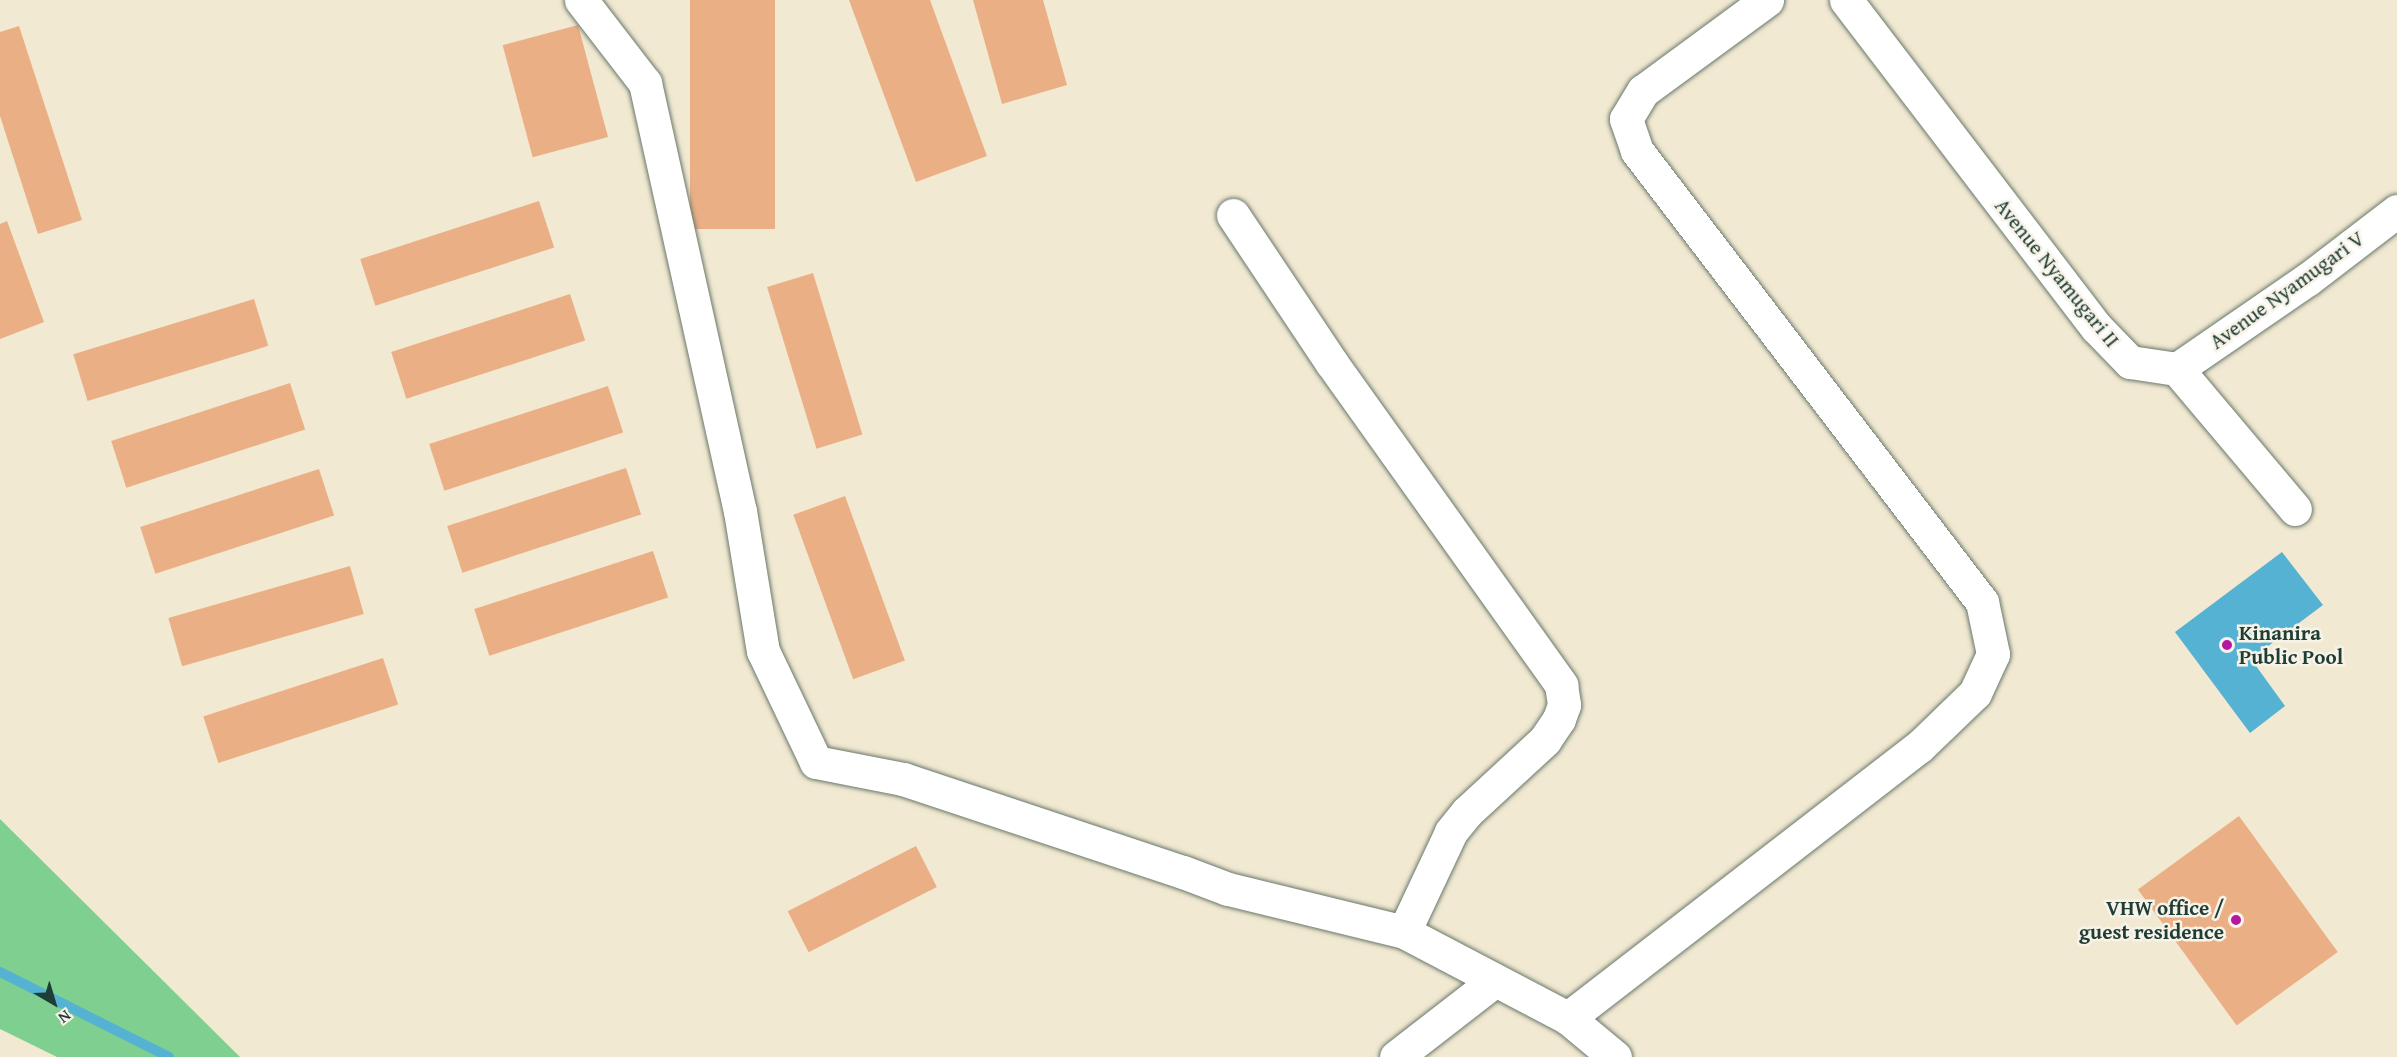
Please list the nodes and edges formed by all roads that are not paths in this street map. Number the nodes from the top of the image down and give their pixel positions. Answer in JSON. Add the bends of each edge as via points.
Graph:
{"nodes":[{"id":1,"x":581,"y":0,"type":"edge"},
{"id":2,"x":1767,"y":0,"type":"edge"},
{"id":3,"x":1846,"y":0,"type":"edge"},
{"id":4,"x":2397,"y":211,"type":"edge"},
{"id":5,"x":1233,"y":215,"type":"dead end"},
{"id":6,"x":2176,"y":369,"type":"junction"},
{"id":7,"x":2295,"y":509,"type":"dead end"},
{"id":8,"x":1404,"y":932,"type":"junction"},
{"id":9,"x":1494,"y":981,"type":"junction"},
{"id":10,"x":1568,"y":1018,"type":"junction"},
{"id":11,"x":1396,"y":1057,"type":"edge"},
{"id":12,"x":1615,"y":1057,"type":"edge"}],
"edges":[{"from":1,"to":8,"type":"street","via":[[645,83],[740,511],[764,651],[816,762],[903,779],[1228,890]]},
{"from":2,"to":10,"type":"street","via":[[1643,91],[1626,119],[1637,151],[1982,602],[1993,654],[1975,693],[1919,747]]},
{"from":3,"to":6,"type":"street","name":"Avenue Nyamugari II","via":[[2096,327],[2130,362]]},
{"from":4,"to":6,"type":"street","name":"Avenue Nyamugari V","via":[[2308,279]]},
{"from":5,"to":8,"type":"street","via":[[1331,362],[1561,685],[1564,705],[1559,719],[1545,740],[1467,812],[1451,832]]},
{"from":6,"to":7,"type":"street"},
{"from":8,"to":9,"type":"street"},
{"from":9,"to":10,"type":"street"},
{"from":9,"to":11,"type":"street"},
{"from":10,"to":12,"type":"street"}]}
